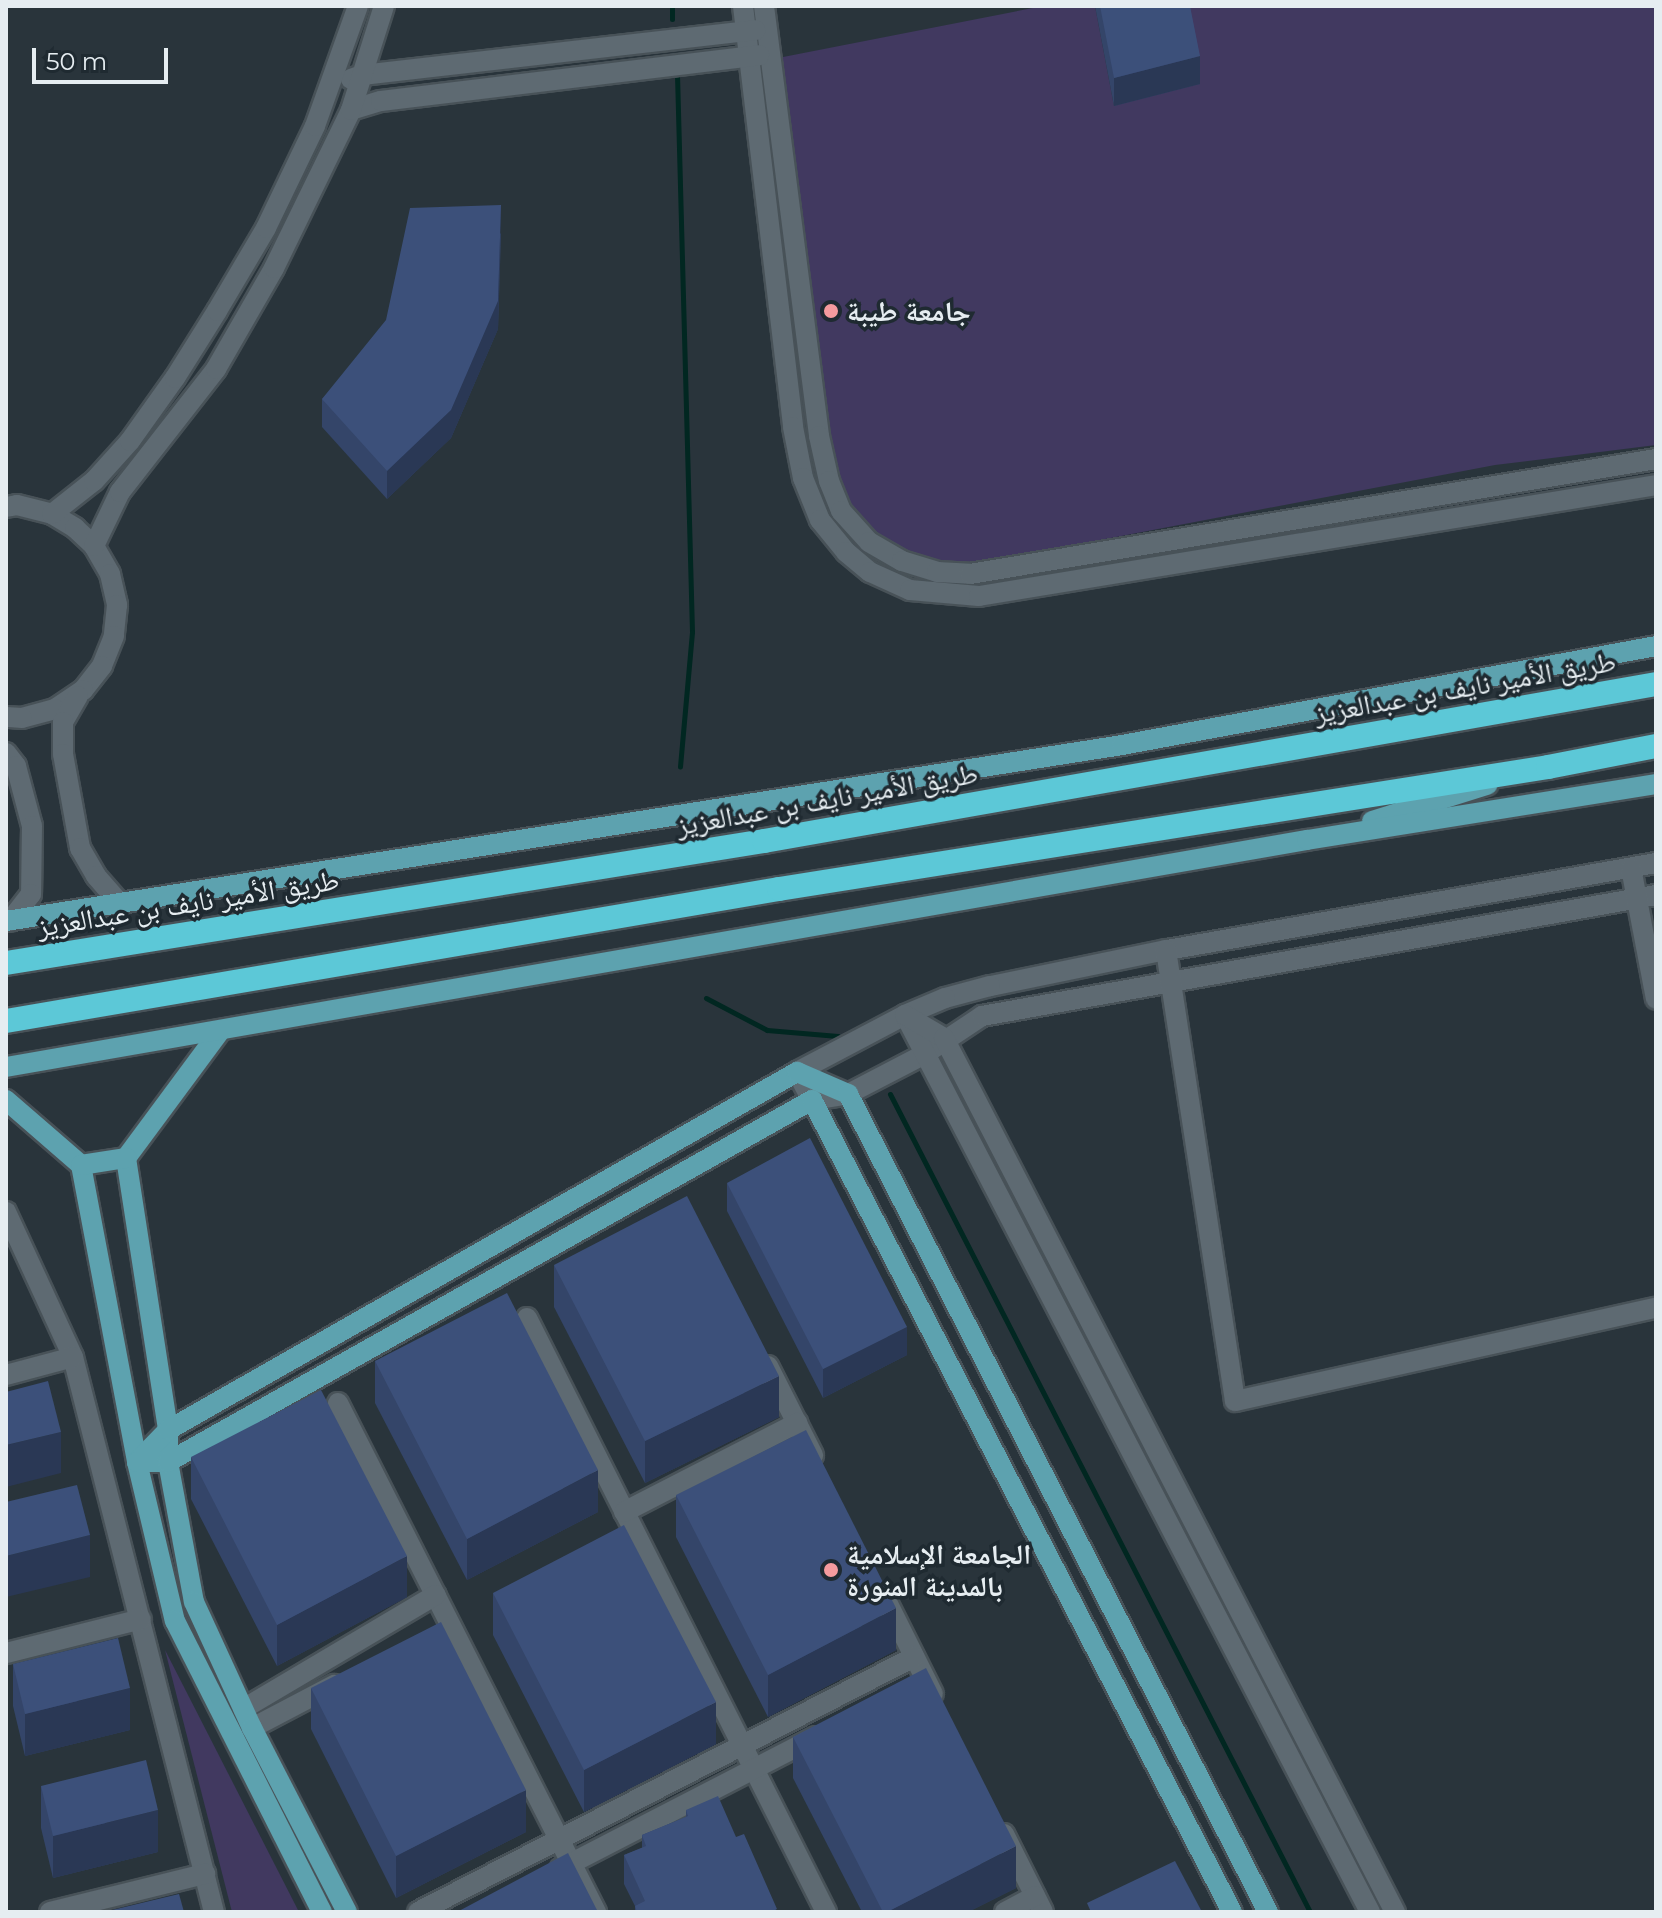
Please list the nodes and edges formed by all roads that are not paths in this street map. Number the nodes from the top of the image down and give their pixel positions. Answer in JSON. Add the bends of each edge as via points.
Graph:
{"nodes":[{"id":1,"x":358,"y":6,"type":"edge"},
{"id":2,"x":384,"y":6,"type":"edge"},
{"id":3,"x":743,"y":6,"type":"edge"},
{"id":4,"x":764,"y":6,"type":"edge"},
{"id":5,"x":767,"y":29,"type":"junction"},
{"id":6,"x":745,"y":32,"type":"junction"},
{"id":7,"x":770,"y":54,"type":"junction"},
{"id":8,"x":749,"y":57,"type":"junction"},
{"id":9,"x":362,"y":75,"type":"junction"},
{"id":10,"x":330,"y":88,"type":"junction"},
{"id":11,"x":351,"y":110,"type":"junction"},
{"id":12,"x":1656,"y":459,"type":"edge"},
{"id":13,"x":1656,"y":485,"type":"edge"},
{"id":14,"x":6,"y":507,"type":"edge"},
{"id":15,"x":52,"y":514,"type":"junction"},
{"id":16,"x":94,"y":546,"type":"junction"},
{"id":17,"x":1656,"y":646,"type":"edge"},
{"id":18,"x":1656,"y":684,"type":"edge"},
{"id":19,"x":80,"y":692,"type":"junction"},
{"id":20,"x":6,"y":717,"type":"edge"},
{"id":21,"x":1656,"y":746,"type":"edge"},
{"id":22,"x":6,"y":753,"type":"edge"},
{"id":23,"x":1548,"y":767,"type":"junction"},
{"id":24,"x":1656,"y":784,"type":"edge"},
{"id":25,"x":1307,"y":840,"type":"junction"},
{"id":26,"x":1656,"y":863,"type":"edge"},
{"id":27,"x":1631,"y":868,"type":"junction"},
{"id":28,"x":1647,"y":897,"type":"edge"},
{"id":29,"x":121,"y":905,"type":"junction"},
{"id":30,"x":8,"y":921,"type":"edge"},
{"id":31,"x":1166,"y":950,"type":"junction"},
{"id":32,"x":6,"y":963,"type":"edge"},
{"id":33,"x":1170,"y":980,"type":"junction"},
{"id":34,"x":1656,"y":999,"type":"edge"},
{"id":35,"x":905,"y":1015,"type":"junction"},
{"id":36,"x":6,"y":1021,"type":"edge"},
{"id":37,"x":220,"y":1031,"type":"junction"},
{"id":38,"x":944,"y":1038,"type":"junction"},
{"id":39,"x":925,"y":1054,"type":"junction"},
{"id":40,"x":6,"y":1067,"type":"edge"},
{"id":41,"x":797,"y":1072,"type":"junction"},
{"id":42,"x":848,"y":1094,"type":"junction"},
{"id":43,"x":6,"y":1100,"type":"edge"},
{"id":44,"x":812,"y":1100,"type":"junction"},
{"id":45,"x":126,"y":1158,"type":"junction"},
{"id":46,"x":81,"y":1165,"type":"junction"},
{"id":47,"x":6,"y":1212,"type":"edge"},
{"id":48,"x":1656,"y":1308,"type":"edge"},
{"id":49,"x":527,"y":1318,"type":"dead end"},
{"id":50,"x":761,"y":1352,"type":"edge"},
{"id":51,"x":73,"y":1357,"type":"junction"},
{"id":52,"x":6,"y":1375,"type":"edge"},
{"id":53,"x":338,"y":1403,"type":"dead end"},
{"id":54,"x":797,"y":1423,"type":"junction"},
{"id":55,"x":168,"y":1430,"type":"junction"},
{"id":56,"x":137,"y":1462,"type":"junction"},
{"id":57,"x":168,"y":1462,"type":"junction"},
{"id":58,"x":825,"y":1478,"type":"edge"},
{"id":59,"x":624,"y":1512,"type":"junction"},
{"id":60,"x":873,"y":1575,"type":"edge"},
{"id":61,"x":436,"y":1595,"type":"junction"},
{"id":62,"x":141,"y":1619,"type":"junction"},
{"id":63,"x":6,"y":1653,"type":"edge"},
{"id":64,"x":914,"y":1657,"type":"junction"},
{"id":65,"x":358,"y":1672,"type":"edge"},
{"id":66,"x":940,"y":1707,"type":"edge"},
{"id":67,"x":243,"y":1709,"type":"junction"},
{"id":68,"x":252,"y":1728,"type":"junction"},
{"id":69,"x":833,"y":1728,"type":"edge"},
{"id":70,"x":742,"y":1747,"type":"junction"},
{"id":71,"x":753,"y":1769,"type":"junction"},
{"id":72,"x":994,"y":1815,"type":"edge"},
{"id":73,"x":559,"y":1838,"type":"junction"},
{"id":74,"x":572,"y":1863,"type":"junction"},
{"id":75,"x":205,"y":1874,"type":"junction"},
{"id":76,"x":544,"y":1877,"type":"edge"},
{"id":77,"x":1039,"y":1904,"type":"edge"},
{"id":78,"x":50,"y":1912,"type":"edge"},
{"id":79,"x":214,"y":1912,"type":"edge"},
{"id":80,"x":322,"y":1912,"type":"edge"},
{"id":81,"x":347,"y":1912,"type":"edge"},
{"id":82,"x":418,"y":1912,"type":"edge"},
{"id":83,"x":596,"y":1912,"type":"edge"},
{"id":84,"x":826,"y":1912,"type":"edge"},
{"id":85,"x":1005,"y":1912,"type":"edge"},
{"id":86,"x":1232,"y":1912,"type":"edge"},
{"id":87,"x":1268,"y":1912,"type":"edge"},
{"id":88,"x":1370,"y":1912,"type":"edge"},
{"id":89,"x":1395,"y":1912,"type":"edge"}],
"edges":[{"from":1,"to":10,"type":"street"},
{"from":2,"to":9,"type":"street"},
{"from":3,"to":6,"type":"street"},
{"from":4,"to":5,"type":"street"},
{"from":5,"to":6,"type":"street"},
{"from":5,"to":7,"type":"street"},
{"from":6,"to":8,"type":"street"},
{"from":6,"to":9,"type":"street"},
{"from":7,"to":8,"type":"street"},
{"from":7,"to":12,"type":"street","via":[[829,481],[841,511],[869,542],[902,561],[937,572],[970,574]]},
{"from":8,"to":11,"type":"street","via":[[381,101]]},
{"from":8,"to":13,"type":"street","via":[[803,478],[820,520],[870,572],[910,590],[979,596]]},
{"from":9,"to":10,"type":"street"},
{"from":9,"to":11,"type":"street"},
{"from":10,"to":15,"type":"street","via":[[266,228],[175,378],[94,481]]},
{"from":11,"to":16,"type":"street","via":[[274,268],[216,369],[120,492]]},
{"from":14,"to":15,"type":"street"},
{"from":15,"to":16,"type":"street"},
{"from":16,"to":19,"type":"street","via":[[110,574],[117,605],[114,636],[102,666]]},
{"from":17,"to":29,"type":"main road","via":[[1122,745]]},
{"from":18,"to":32,"type":"highway","name":"طريق الأمير نايف بن عبدالعزيز","via":[[764,841]]},
{"from":19,"to":20,"type":"street","via":[[55,709]]},
{"from":19,"to":29,"type":"street","via":[[63,722],[63,754],[80,848]]},
{"from":21,"to":23,"type":"highway"},
{"from":22,"to":30,"type":"street","via":[[16,766],[32,826],[31,894]]},
{"from":23,"to":25,"type":"main road"},
{"from":23,"to":36,"type":"highway","via":[[779,889]]},
{"from":24,"to":25,"type":"main road"},
{"from":25,"to":37,"type":"main road"},
{"from":26,"to":27,"type":"street"},
{"from":27,"to":28,"type":"street"},
{"from":27,"to":31,"type":"street"},
{"from":28,"to":33,"type":"street"},
{"from":28,"to":34,"type":"street"},
{"from":29,"to":30,"type":"main road"},
{"from":31,"to":33,"type":"street"},
{"from":31,"to":35,"type":"street","via":[[990,986]]},
{"from":33,"to":38,"type":"street","via":[[982,1016]]},
{"from":33,"to":48,"type":"street","via":[[1235,1401]]},
{"from":35,"to":38,"type":"street"},
{"from":35,"to":39,"type":"street"},
{"from":35,"to":41,"type":"street"},
{"from":37,"to":40,"type":"main road"},
{"from":37,"to":45,"type":"main road"},
{"from":38,"to":39,"type":"street"},
{"from":38,"to":89,"type":"street"},
{"from":39,"to":42,"type":"street"},
{"from":39,"to":88,"type":"street"},
{"from":41,"to":42,"type":"main road"},
{"from":41,"to":44,"type":"street"},
{"from":41,"to":55,"type":"main road"},
{"from":42,"to":44,"type":"street"},
{"from":42,"to":87,"type":"main road"},
{"from":43,"to":46,"type":"main road"},
{"from":44,"to":57,"type":"main road"},
{"from":44,"to":86,"type":"main road"},
{"from":45,"to":46,"type":"main road"},
{"from":45,"to":55,"type":"main road"},
{"from":46,"to":56,"type":"main road"},
{"from":47,"to":51,"type":"street"},
{"from":49,"to":59,"type":"street"},
{"from":50,"to":54,"type":"street"},
{"from":51,"to":52,"type":"street"},
{"from":51,"to":62,"type":"street"},
{"from":53,"to":61,"type":"street"},
{"from":54,"to":58,"type":"street"},
{"from":54,"to":59,"type":"street"},
{"from":55,"to":56,"type":"main road"},
{"from":55,"to":57,"type":"main road"},
{"from":56,"to":57,"type":"main road"},
{"from":56,"to":80,"type":"main road","via":[[175,1621]]},
{"from":57,"to":67,"type":"main road","via":[[194,1602]]},
{"from":59,"to":70,"type":"street"},
{"from":60,"to":64,"type":"street"},
{"from":61,"to":67,"type":"street"},
{"from":61,"to":73,"type":"street","via":[[444,1626]]},
{"from":62,"to":63,"type":"street"},
{"from":62,"to":75,"type":"street"},
{"from":64,"to":66,"type":"street","via":[[919,1683]]},
{"from":64,"to":70,"type":"street"},
{"from":65,"to":68,"type":"street"},
{"from":67,"to":68,"type":"main road"},
{"from":68,"to":81,"type":"main road"},
{"from":69,"to":71,"type":"street"},
{"from":70,"to":71,"type":"street"},
{"from":70,"to":73,"type":"street"},
{"from":71,"to":74,"type":"street"},
{"from":71,"to":84,"type":"street"},
{"from":72,"to":77,"type":"street"},
{"from":73,"to":74,"type":"street"},
{"from":73,"to":82,"type":"street"},
{"from":74,"to":76,"type":"street"},
{"from":74,"to":83,"type":"street"},
{"from":75,"to":78,"type":"street"},
{"from":75,"to":79,"type":"street"},
{"from":77,"to":85,"type":"street"}]}
